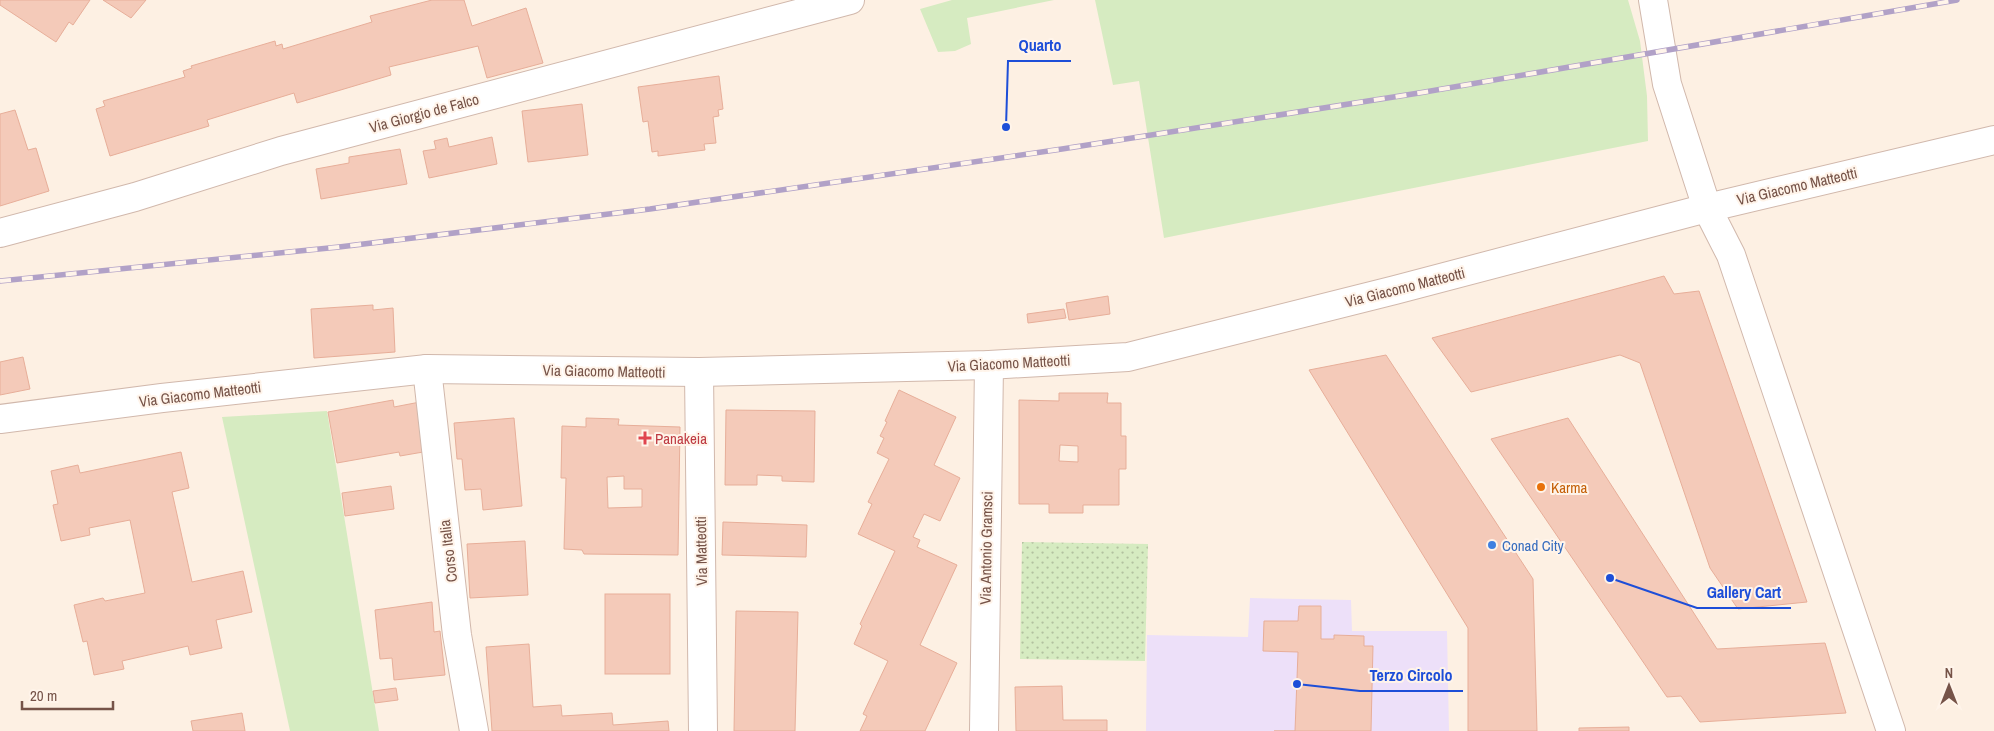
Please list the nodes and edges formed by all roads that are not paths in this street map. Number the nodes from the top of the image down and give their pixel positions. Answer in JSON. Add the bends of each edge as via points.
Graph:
{"nodes":[{"id":1,"x":850,"y":0,"type":"edge"},
{"id":2,"x":1653,"y":0,"type":"edge"},
{"id":3,"x":1994,"y":140,"type":"edge"},
{"id":4,"x":1707,"y":208,"type":"junction"},
{"id":5,"x":0,"y":233,"type":"edge"},
{"id":6,"x":989,"y":365,"type":"junction"},
{"id":7,"x":427,"y":369,"type":"junction"},
{"id":8,"x":699,"y":372,"type":"junction"},
{"id":9,"x":0,"y":419,"type":"edge"},
{"id":10,"x":474,"y":731,"type":"edge"},
{"id":11,"x":703,"y":731,"type":"edge"},
{"id":12,"x":984,"y":731,"type":"edge"},
{"id":13,"x":1892,"y":731,"type":"edge"}],
"edges":[{"from":1,"to":5,"type":"street","name":"Via Giorgio de Falco","via":[[280,151],[135,197]]},
{"from":2,"to":4,"type":"street","via":[[1667,84]]},
{"from":3,"to":4,"type":"street","name":"Via Giacomo Matteotti"},
{"from":4,"to":6,"type":"street","name":"Via Giacomo Matteotti","via":[[1128,357]]},
{"from":4,"to":13,"type":"street","via":[[1731,255]]},
{"from":6,"to":8,"type":"street","name":"Via Giacomo Matteotti"},
{"from":6,"to":12,"type":"street","name":"Via Antonio Gramsci"},
{"from":7,"to":8,"type":"street","name":"Via Giacomo Matteotti"},
{"from":7,"to":9,"type":"street","name":"Via Giacomo Matteotti"},
{"from":7,"to":10,"type":"street","name":"Corso Italia","via":[[457,635]]},
{"from":8,"to":11,"type":"street","name":"Via Matteotti"}]}
